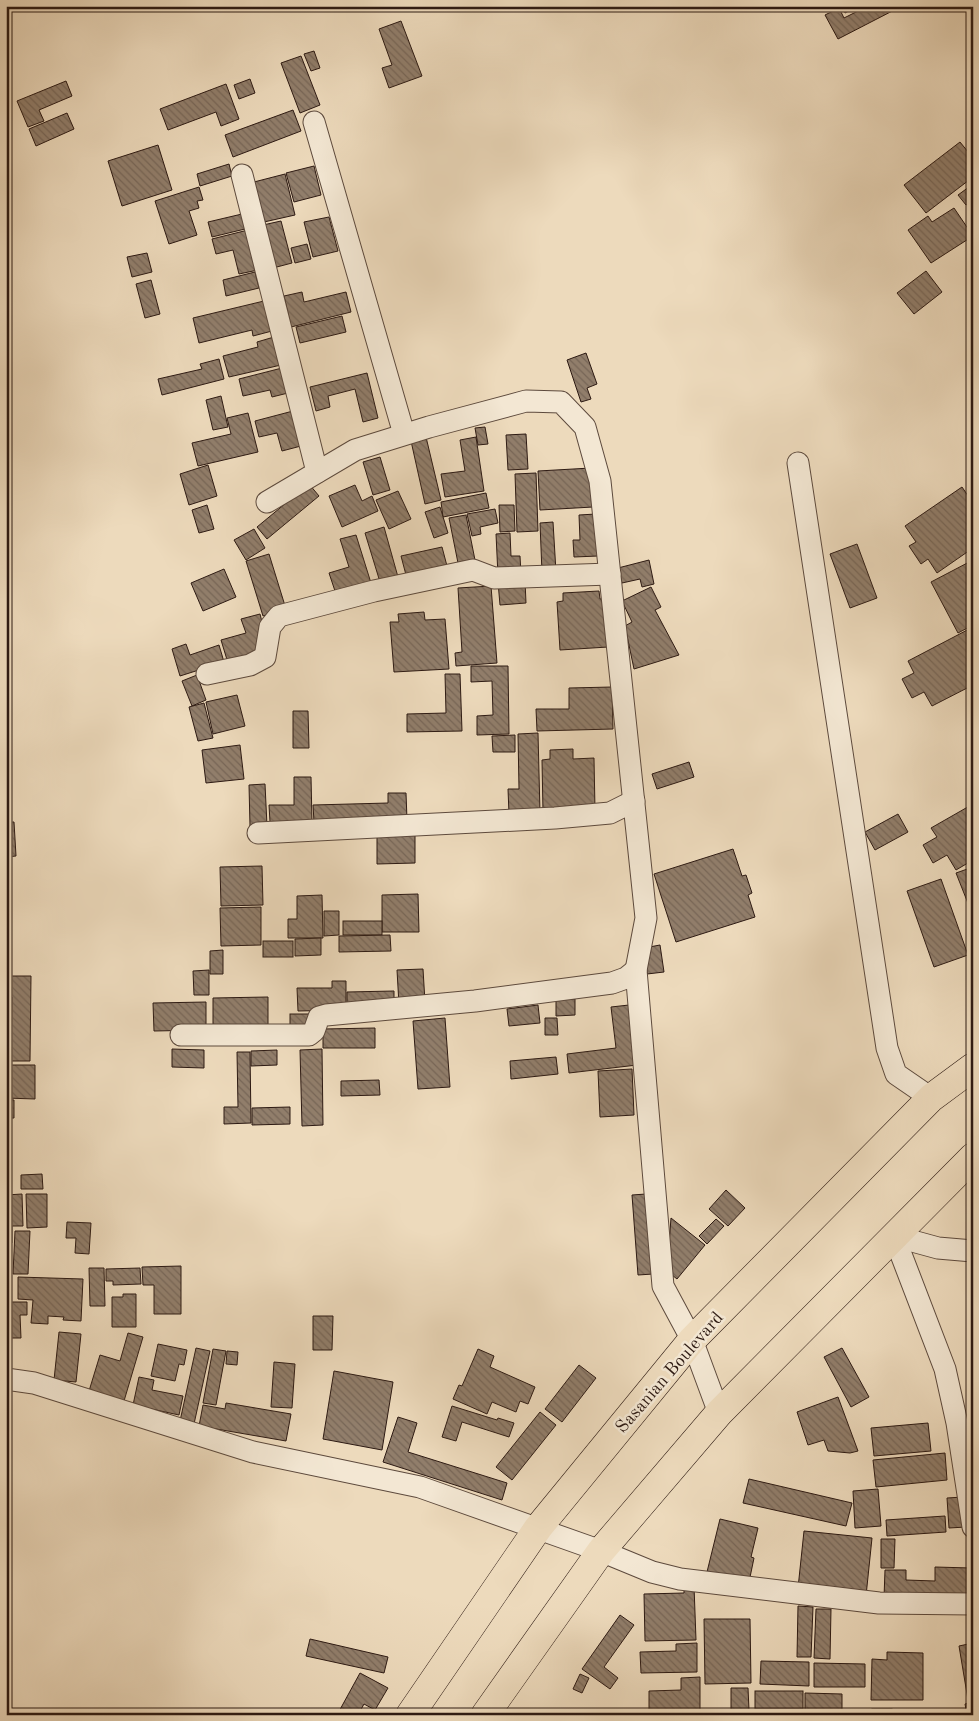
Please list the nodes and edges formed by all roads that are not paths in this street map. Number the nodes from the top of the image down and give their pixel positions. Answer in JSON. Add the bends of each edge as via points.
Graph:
{"nodes":[{"id":1,"x":314,"y":122,"type":"dead end"},
{"id":2,"x":242,"y":175,"type":"dead end"},
{"id":3,"x":404,"y":434,"type":"junction"},
{"id":4,"x":798,"y":463,"type":"dead end"},
{"id":5,"x":317,"y":472,"type":"junction"},
{"id":6,"x":266,"y":502,"type":"dead end"},
{"id":7,"x":610,"y":574,"type":"junction"},
{"id":8,"x":207,"y":674,"type":"dead end"},
{"id":9,"x":634,"y":801,"type":"junction"},
{"id":10,"x":258,"y":833,"type":"dead end"},
{"id":11,"x":636,"y":970,"type":"junction"},
{"id":12,"x":181,"y":1034,"type":"dead end"},
{"id":13,"x":973,"y":1067,"type":"edge"},
{"id":14,"x":931,"y":1098,"type":"junction"},
{"id":15,"x":973,"y":1157,"type":"edge"},
{"id":16,"x":894,"y":1236,"type":"junction"},
{"id":17,"x":973,"y":1251,"type":"edge"},
{"id":18,"x":692,"y":1340,"type":"junction"},
{"id":19,"x":6,"y":1379,"type":"edge"},
{"id":20,"x":719,"y":1413,"type":"junction"},
{"id":21,"x":973,"y":1527,"type":"edge"},
{"id":22,"x":538,"y":1528,"type":"junction"},
{"id":23,"x":601,"y":1551,"type":"junction"},
{"id":24,"x":973,"y":1604,"type":"edge"},
{"id":25,"x":410,"y":1715,"type":"edge"},
{"id":26,"x":485,"y":1715,"type":"edge"}],
"edges":[{"from":1,"to":3,"type":"street"},
{"from":2,"to":5,"type":"street"},
{"from":3,"to":5,"type":"street","via":[[355,450]]},
{"from":3,"to":7,"type":"street","via":[[526,401],[561,402],[585,427],[600,481]]},
{"from":4,"to":14,"type":"street","via":[[887,1048],[896,1074]]},
{"from":5,"to":6,"type":"street"},
{"from":7,"to":8,"type":"street","via":[[494,578],[473,570],[374,591],[279,616],[270,626],[265,656],[250,665]]},
{"from":7,"to":9,"type":"street"},
{"from":9,"to":10,"type":"street","via":[[610,813],[564,817]]},
{"from":9,"to":11,"type":"street","via":[[646,918]]},
{"from":11,"to":12,"type":"street","via":[[612,983],[475,1001],[326,1015],[318,1017],[314,1030],[309,1034]]},
{"from":11,"to":18,"type":"street","via":[[663,1286]]},
{"from":13,"to":14,"type":"highway","name":"Sasanian Boulevard"},
{"from":14,"to":18,"type":"highway","name":"Sasanian Boulevard"},
{"from":15,"to":16,"type":"highway"},
{"from":16,"to":17,"type":"street","via":[[938,1248]]},
{"from":16,"to":20,"type":"highway"},
{"from":16,"to":21,"type":"street","via":[[945,1369]]},
{"from":18,"to":20,"type":"street"},
{"from":18,"to":22,"type":"highway","name":"Sasanian Boulevard"},
{"from":19,"to":22,"type":"street","via":[[34,1383],[253,1452],[420,1487]]},
{"from":20,"to":23,"type":"highway"},
{"from":22,"to":23,"type":"street"},
{"from":22,"to":25,"type":"highway","name":"Sasanian Boulevard"},
{"from":23,"to":24,"type":"street","via":[[652,1572],[680,1579],[879,1603]]},
{"from":23,"to":26,"type":"highway"}]}
